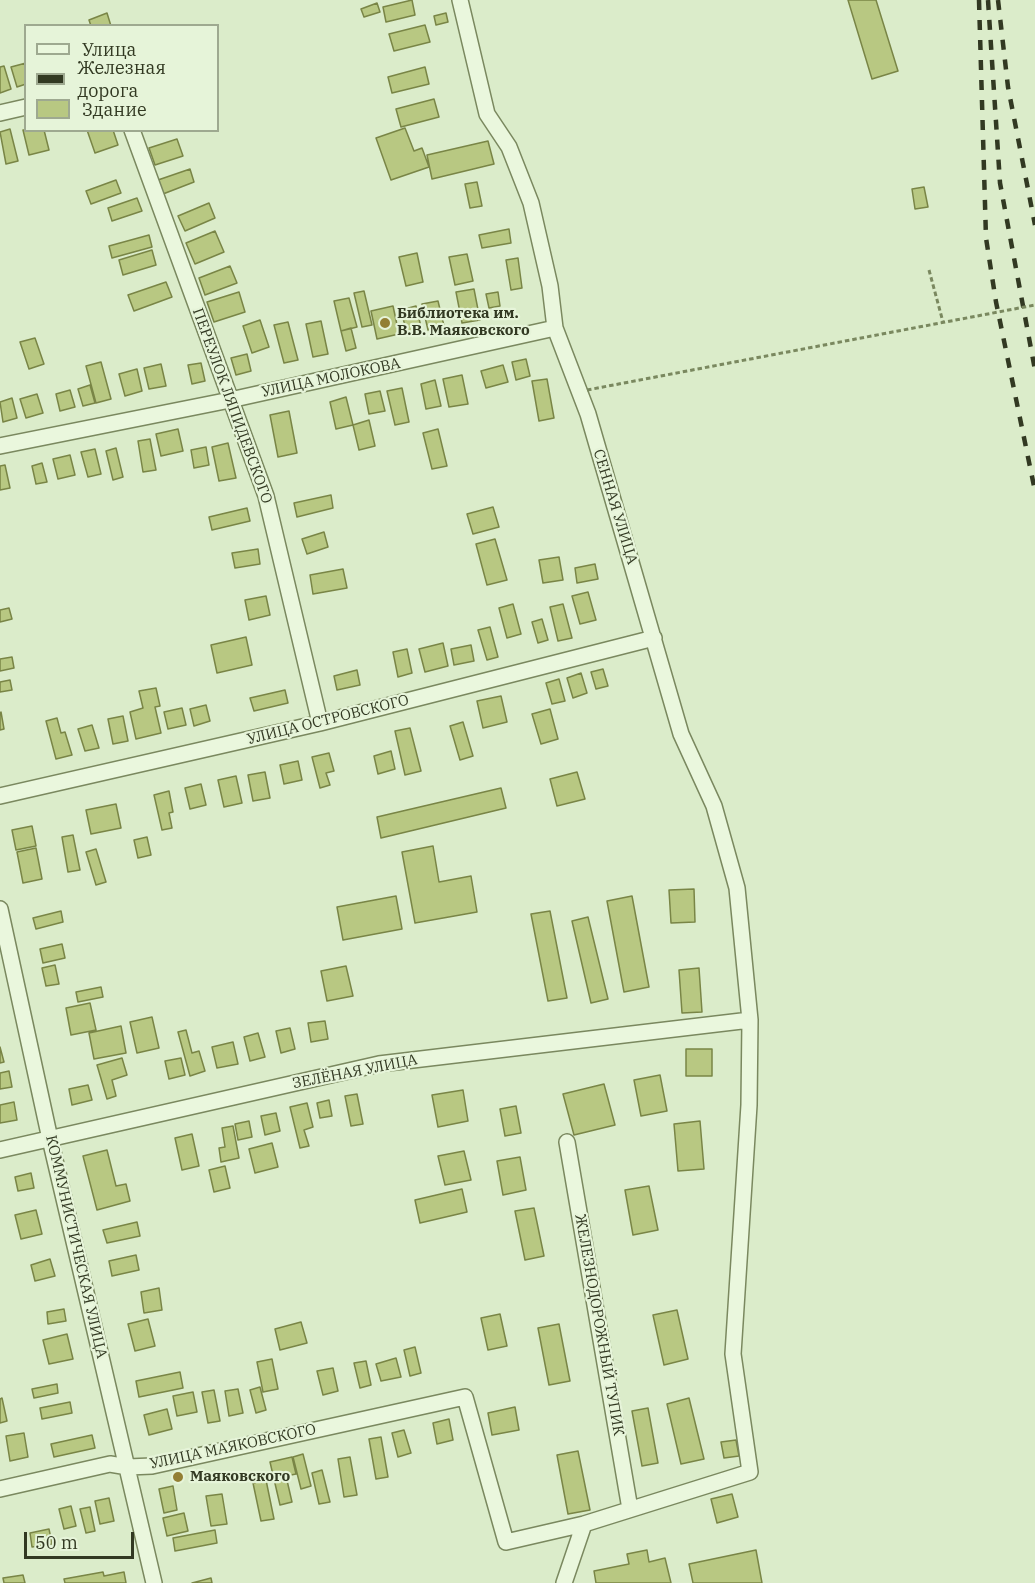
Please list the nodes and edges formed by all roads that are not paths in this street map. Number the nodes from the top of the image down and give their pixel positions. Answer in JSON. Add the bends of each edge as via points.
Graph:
{"nodes":[{"id":1,"x":460,"y":0,"type":"edge"},
{"id":2,"x":24,"y":107,"type":"edge"},
{"id":3,"x":0,"y":113,"type":"edge"},
{"id":4,"x":133,"y":132,"type":"edge"},
{"id":5,"x":555,"y":328,"type":"junction"},
{"id":6,"x":230,"y":400,"type":"junction"},
{"id":7,"x":0,"y":446,"type":"edge"},
{"id":8,"x":654,"y":638,"type":"junction"},
{"id":9,"x":320,"y":723,"type":"junction"},
{"id":10,"x":0,"y":796,"type":"edge"},
{"id":11,"x":0,"y":909,"type":"edge"},
{"id":12,"x":750,"y":1020,"type":"junction"},
{"id":13,"x":50,"y":1139,"type":"junction"},
{"id":14,"x":567,"y":1142,"type":"dead end"},
{"id":15,"x":0,"y":1150,"type":"edge"},
{"id":16,"x":128,"y":1467,"type":"junction"},
{"id":17,"x":0,"y":1489,"type":"edge"},
{"id":18,"x":630,"y":1509,"type":"junction"},
{"id":19,"x":584,"y":1524,"type":"junction"},
{"id":20,"x":154,"y":1583,"type":"edge"},
{"id":21,"x":564,"y":1583,"type":"edge"}],
"edges":[{"from":1,"to":5,"type":"street","name":"СЕННАЯ УЛИЦА","via":[[487,114],[508,147],[531,203],[550,286]]},
{"from":2,"to":3,"type":"street"},
{"from":4,"to":6,"type":"street","name":"ПЕРЕУЛОК ЛЯПИДЕВСКОГО"},
{"from":5,"to":6,"type":"street","name":"УЛИЦА МОЛОКОВА"},
{"from":5,"to":8,"type":"street","name":"СЕННАЯ УЛИЦА","via":[[588,414]]},
{"from":6,"to":7,"type":"street","name":"УЛИЦА МОЛОКОВА"},
{"from":6,"to":9,"type":"street","name":"ПЕРЕУЛОК ЛЯПИДЕВСКОГО","via":[[266,496]]},
{"from":8,"to":9,"type":"street","name":"УЛИЦА ОСТРОВСКОГО"},
{"from":8,"to":12,"type":"street","name":"СЕННАЯ УЛИЦА","via":[[681,734],[714,806],[737,888]]},
{"from":9,"to":10,"type":"street","name":"УЛИЦА ОСТРОВСКОГО"},
{"from":11,"to":13,"type":"street","name":"КОММУНИСТИЧЕСКАЯ УЛИЦА"},
{"from":12,"to":13,"type":"street","name":"ЗЕЛЁНАЯ УЛИЦА","via":[[379,1064]]},
{"from":12,"to":18,"type":"street","name":"СЕННАЯ УЛИЦА","via":[[749,1105],[733,1354],[750,1472]]},
{"from":13,"to":15,"type":"street","name":"ЗЕЛЁНАЯ УЛИЦА"},
{"from":13,"to":16,"type":"street","name":"КОММУНИСТИЧЕСКАЯ УЛИЦА"},
{"from":14,"to":18,"type":"street","name":"ЖЕЛЕЗНОДОРОЖНЫЙ ТУПИК"},
{"from":16,"to":17,"type":"street","name":"УЛИЦА МАЯКОВСКОГО","via":[[110,1464]]},
{"from":16,"to":19,"type":"street","name":"УЛИЦА МАЯКОВСКОГО","via":[[152,1466],[465,1397],[506,1542]]},
{"from":16,"to":20,"type":"street","name":"КОММУНИСТИЧЕСКАЯ УЛИЦА"},
{"from":18,"to":19,"type":"street"},
{"from":19,"to":21,"type":"street"}]}
